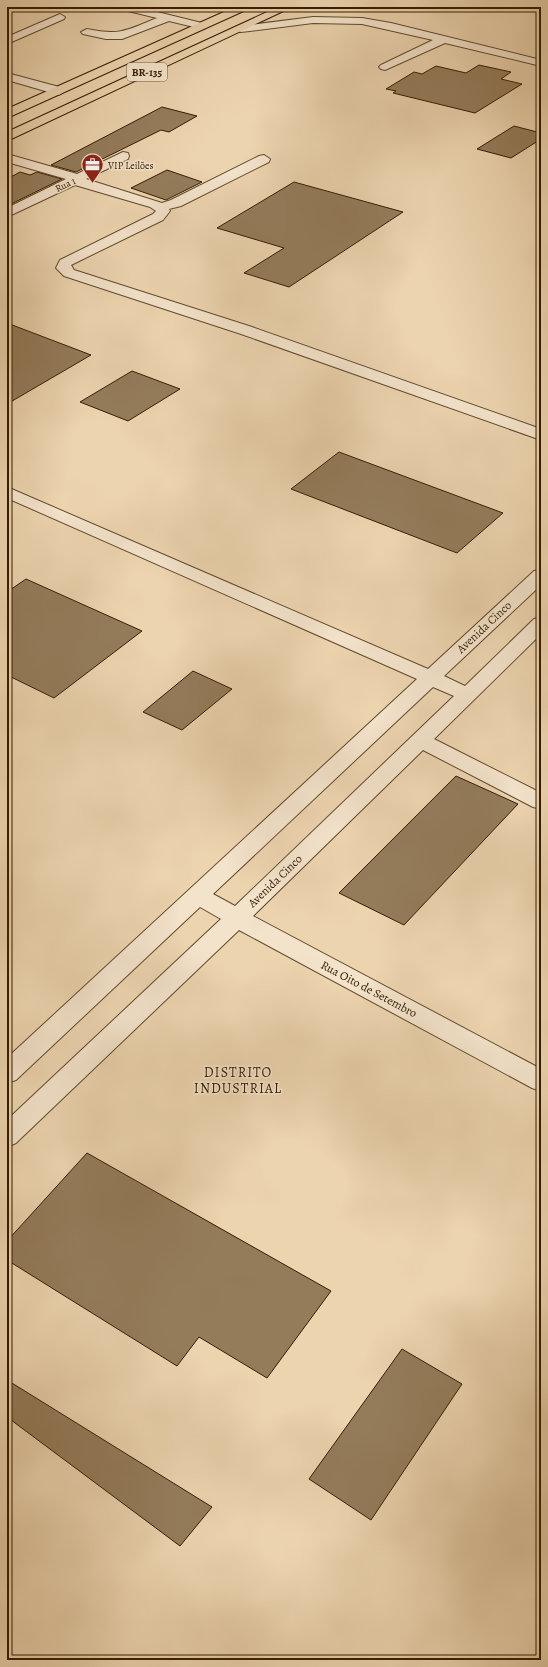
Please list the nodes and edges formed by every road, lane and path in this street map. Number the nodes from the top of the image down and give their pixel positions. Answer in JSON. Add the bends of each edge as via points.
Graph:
{"nodes":[{"id":1,"x":124,"y":7,"type":"edge"},
{"id":2,"x":244,"y":7,"type":"edge"},
{"id":3,"x":287,"y":7,"type":"edge"},
{"id":4,"x":299,"y":10,"type":"dead end"},
{"id":5,"x":60,"y":17,"type":"dead end"},
{"id":6,"x":168,"y":18,"type":"junction"},
{"id":7,"x":313,"y":20,"type":"junction"},
{"id":8,"x":202,"y":26,"type":"junction"},
{"id":9,"x":241,"y":29,"type":"junction"},
{"id":10,"x":86,"y":32,"type":"dead end"},
{"id":11,"x":443,"y":39,"type":"junction"},
{"id":12,"x":7,"y":41,"type":"edge"},
{"id":13,"x":541,"y":64,"type":"edge"},
{"id":14,"x":385,"y":68,"type":"dead end"},
{"id":15,"x":7,"y":76,"type":"edge"},
{"id":16,"x":59,"y":91,"type":"junction"},
{"id":17,"x":7,"y":114,"type":"edge"},
{"id":18,"x":7,"y":137,"type":"edge"},
{"id":19,"x":123,"y":156,"type":"dead end"},
{"id":20,"x":7,"y":158,"type":"edge"},
{"id":21,"x":264,"y":159,"type":"dead end"},
{"id":22,"x":76,"y":179,"type":"junction"},
{"id":23,"x":161,"y":207,"type":"junction"},
{"id":24,"x":7,"y":213,"type":"edge"},
{"id":25,"x":541,"y":435,"type":"edge"},
{"id":26,"x":7,"y":492,"type":"edge"},
{"id":27,"x":541,"y":575,"type":"edge"},
{"id":28,"x":541,"y":623,"type":"edge"},
{"id":29,"x":430,"y":677,"type":"junction"},
{"id":30,"x":467,"y":694,"type":"junction"},
{"id":31,"x":420,"y":740,"type":"junction"},
{"id":32,"x":541,"y":802,"type":"edge"},
{"id":33,"x":197,"y":895,"type":"junction"},
{"id":34,"x":237,"y":918,"type":"junction"},
{"id":35,"x":7,"y":1074,"type":"edge"},
{"id":36,"x":541,"y":1081,"type":"edge"},
{"id":37,"x":7,"y":1136,"type":"edge"}],
"edges":[{"from":1,"to":6,"type":"street"},
{"from":2,"to":8,"type":"highway","number":"BR-135"},
{"from":3,"to":9,"type":"highway","number":"BR-135"},
{"from":4,"to":7,"type":"street"},
{"from":5,"to":12,"type":"street"},
{"from":6,"to":8,"type":"street"},
{"from":6,"to":10,"type":"street","via":[[122,36]]},
{"from":7,"to":9,"type":"street"},
{"from":7,"to":11,"type":"street","via":[[372,22]]},
{"from":8,"to":16,"type":"highway","number":"BR-135"},
{"from":9,"to":18,"type":"highway","number":"BR-135"},
{"from":11,"to":13,"type":"street"},
{"from":11,"to":14,"type":"street"},
{"from":15,"to":16,"type":"street"},
{"from":16,"to":17,"type":"highway","number":"BR-135"},
{"from":19,"to":22,"type":"street","name":"Rua 1"},
{"from":20,"to":22,"type":"street"},
{"from":21,"to":23,"type":"street","via":[[176,203]]},
{"from":22,"to":23,"type":"street"},
{"from":22,"to":24,"type":"street","name":"Rua 1"},
{"from":23,"to":25,"type":"street","via":[[163,213],[158,217],[64,263],[63,268],[68,273],[278,342]]},
{"from":26,"to":29,"type":"street"},
{"from":27,"to":29,"type":"street","name":"Avenida Cinco"},
{"from":28,"to":30,"type":"street","name":"Avenida Cinco"},
{"from":29,"to":30,"type":"street"},
{"from":29,"to":33,"type":"street","name":"Avenida Cinco"},
{"from":30,"to":31,"type":"street","name":"Avenida Cinco"},
{"from":31,"to":32,"type":"street"},
{"from":31,"to":34,"type":"street","name":"Avenida Cinco"},
{"from":33,"to":34,"type":"street","name":"Rua Oito de Setembro"},
{"from":33,"to":35,"type":"street","name":"Avenida Cinco"},
{"from":34,"to":36,"type":"street","name":"Rua Oito de Setembro"},
{"from":34,"to":37,"type":"street","name":"Avenida Cinco"}]}
